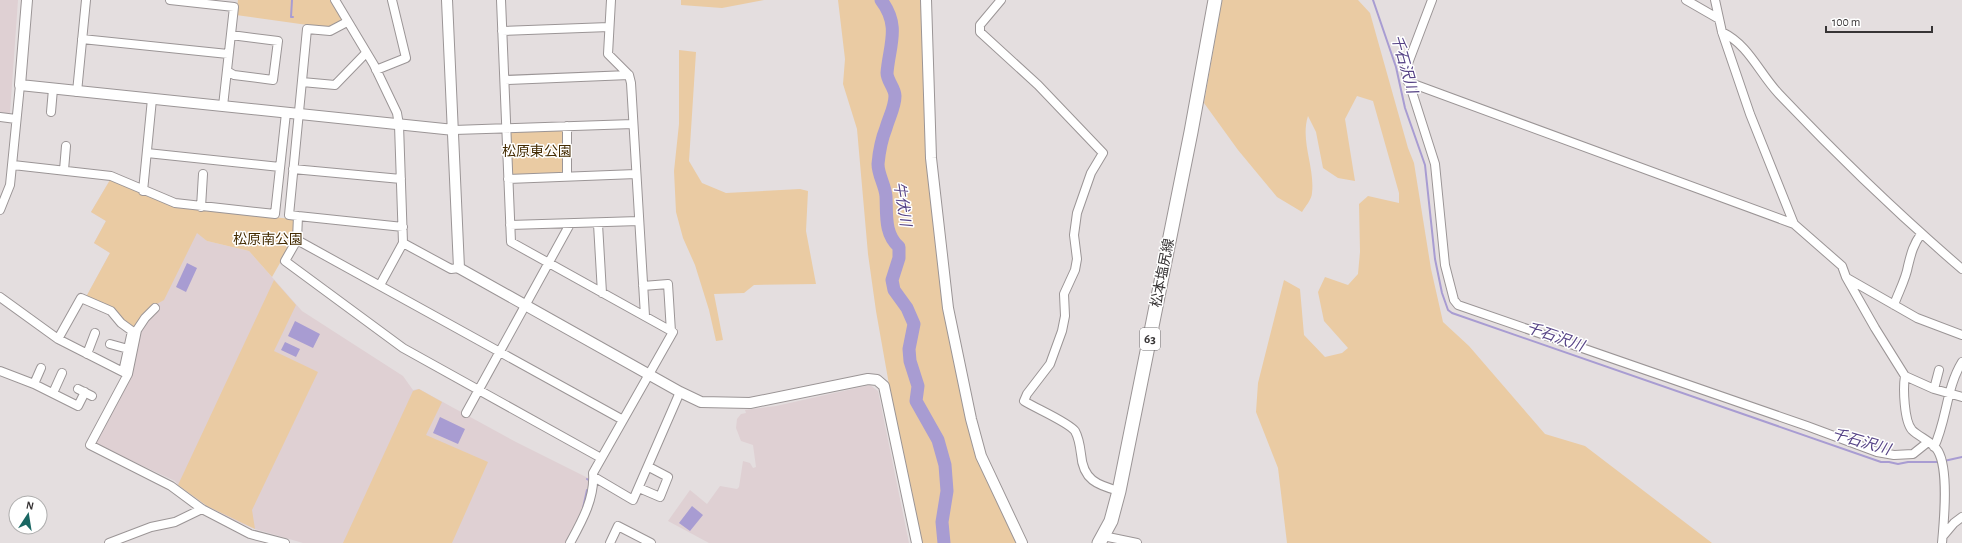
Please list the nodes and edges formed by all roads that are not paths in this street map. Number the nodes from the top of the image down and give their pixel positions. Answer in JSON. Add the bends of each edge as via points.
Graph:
{"nodes":[{"id":1,"x":26,"y":0,"type":"edge"},
{"id":2,"x":86,"y":0,"type":"edge"},
{"id":3,"x":170,"y":0,"type":"edge"},
{"id":4,"x":335,"y":0,"type":"edge"},
{"id":5,"x":392,"y":0,"type":"edge"},
{"id":6,"x":447,"y":0,"type":"edge"},
{"id":7,"x":501,"y":0,"type":"edge"},
{"id":8,"x":611,"y":0,"type":"edge"},
{"id":9,"x":926,"y":0,"type":"edge"},
{"id":10,"x":1001,"y":0,"type":"edge"},
{"id":11,"x":1215,"y":0,"type":"edge"},
{"id":12,"x":1432,"y":0,"type":"edge"},
{"id":13,"x":1686,"y":0,"type":"edge"},
{"id":14,"x":1715,"y":0,"type":"edge"},
{"id":15,"x":1719,"y":19,"type":"junction"},
{"id":16,"x":347,"y":22,"type":"junction"},
{"id":17,"x":609,"y":27,"type":"junction"},
{"id":18,"x":502,"y":31,"type":"junction"},
{"id":19,"x":1722,"y":32,"type":"junction"},
{"id":20,"x":231,"y":35,"type":"junction"},
{"id":21,"x":82,"y":39,"type":"junction"},
{"id":22,"x":366,"y":52,"type":"junction"},
{"id":23,"x":228,"y":54,"type":"junction"},
{"id":24,"x":376,"y":70,"type":"junction"},
{"id":25,"x":227,"y":71,"type":"junction"},
{"id":26,"x":629,"y":74,"type":"junction"},
{"id":27,"x":505,"y":80,"type":"junction"},
{"id":28,"x":302,"y":82,"type":"junction"},
{"id":29,"x":1408,"y":82,"type":"junction"},
{"id":30,"x":20,"y":85,"type":"junction"},
{"id":31,"x":53,"y":89,"type":"junction"},
{"id":32,"x":77,"y":92,"type":"junction"},
{"id":33,"x":152,"y":99,"type":"junction"},
{"id":34,"x":223,"y":106,"type":"junction"},
{"id":35,"x":51,"y":112,"type":"dead end"},
{"id":36,"x":286,"y":113,"type":"junction"},
{"id":37,"x":299,"y":114,"type":"junction"},
{"id":38,"x":0,"y":117,"type":"edge"},
{"id":39,"x":16,"y":119,"type":"junction"},
{"id":40,"x":399,"y":124,"type":"junction"},
{"id":41,"x":633,"y":124,"type":"junction"},
{"id":42,"x":567,"y":126,"type":"junction"},
{"id":43,"x":506,"y":128,"type":"junction"},
{"id":44,"x":454,"y":130,"type":"junction"},
{"id":45,"x":66,"y":146,"type":"dead end"},
{"id":46,"x":147,"y":153,"type":"junction"},
{"id":47,"x":13,"y":165,"type":"junction"},
{"id":48,"x":280,"y":167,"type":"junction"},
{"id":49,"x":293,"y":168,"type":"junction"},
{"id":50,"x":64,"y":170,"type":"junction"},
{"id":51,"x":203,"y":174,"type":"dead end"},
{"id":52,"x":636,"y":174,"type":"junction"},
{"id":53,"x":567,"y":175,"type":"junction"},
{"id":54,"x":401,"y":179,"type":"junction"},
{"id":55,"x":508,"y":179,"type":"junction"},
{"id":56,"x":143,"y":191,"type":"junction"},
{"id":57,"x":201,"y":206,"type":"junction"},
{"id":58,"x":0,"y":210,"type":"edge"},
{"id":59,"x":298,"y":216,"type":"junction"},
{"id":60,"x":639,"y":222,"type":"junction"},
{"id":61,"x":570,"y":224,"type":"junction"},
{"id":62,"x":598,"y":224,"type":"junction"},
{"id":63,"x":1794,"y":224,"type":"junction"},
{"id":64,"x":510,"y":225,"type":"junction"},
{"id":65,"x":403,"y":227,"type":"junction"},
{"id":66,"x":1921,"y":234,"type":"junction"},
{"id":67,"x":297,"y":240,"type":"junction"},
{"id":68,"x":403,"y":243,"type":"junction"},
{"id":69,"x":548,"y":263,"type":"junction"},
{"id":70,"x":459,"y":268,"type":"junction"},
{"id":71,"x":1962,"y":269,"type":"edge"},
{"id":72,"x":1846,"y":277,"type":"junction"},
{"id":73,"x":380,"y":286,"type":"junction"},
{"id":74,"x":643,"y":286,"type":"junction"},
{"id":75,"x":602,"y":293,"type":"junction"},
{"id":76,"x":0,"y":297,"type":"edge"},
{"id":77,"x":1894,"y":305,"type":"junction"},
{"id":78,"x":524,"y":306,"type":"junction"},
{"id":79,"x":155,"y":308,"type":"dead end"},
{"id":80,"x":645,"y":316,"type":"junction"},
{"id":81,"x":671,"y":332,"type":"junction"},
{"id":82,"x":96,"y":334,"type":"dead end"},
{"id":83,"x":1962,"y":335,"type":"edge"},
{"id":84,"x":58,"y":339,"type":"junction"},
{"id":85,"x":110,"y":344,"type":"dead end"},
{"id":86,"x":128,"y":350,"type":"junction"},
{"id":87,"x":500,"y":352,"type":"junction"},
{"id":88,"x":87,"y":354,"type":"junction"},
{"id":89,"x":1962,"y":362,"type":"edge"},
{"id":90,"x":41,"y":368,"type":"dead end"},
{"id":91,"x":1939,"y":370,"type":"dead end"},
{"id":92,"x":0,"y":371,"type":"edge"},
{"id":93,"x":62,"y":373,"type":"dead end"},
{"id":94,"x":649,"y":374,"type":"junction"},
{"id":95,"x":1905,"y":376,"type":"junction"},
{"id":96,"x":34,"y":384,"type":"junction"},
{"id":97,"x":1934,"y":389,"type":"junction"},
{"id":98,"x":479,"y":390,"type":"junction"},
{"id":99,"x":85,"y":392,"type":"dead end"},
{"id":100,"x":680,"y":392,"type":"junction"},
{"id":101,"x":52,"y":393,"type":"junction"},
{"id":102,"x":1950,"y":393,"type":"junction"},
{"id":103,"x":1962,"y":397,"type":"edge"},
{"id":104,"x":466,"y":413,"type":"dead end"},
{"id":105,"x":623,"y":420,"type":"junction"},
{"id":106,"x":1931,"y":444,"type":"junction"},
{"id":107,"x":601,"y":458,"type":"junction"},
{"id":108,"x":649,"y":467,"type":"junction"},
{"id":109,"x":594,"y":477,"type":"junction"},
{"id":110,"x":639,"y":488,"type":"junction"},
{"id":111,"x":1119,"y":491,"type":"junction"},
{"id":112,"x":202,"y":509,"type":"junction"},
{"id":113,"x":1962,"y":517,"type":"edge"},
{"id":114,"x":1101,"y":540,"type":"edge"},
{"id":115,"x":1943,"y":540,"type":"edge"},
{"id":116,"x":109,"y":543,"type":"edge"},
{"id":117,"x":285,"y":543,"type":"edge"},
{"id":118,"x":570,"y":543,"type":"edge"},
{"id":119,"x":610,"y":543,"type":"edge"},
{"id":120,"x":651,"y":543,"type":"edge"},
{"id":121,"x":917,"y":543,"type":"edge"},
{"id":122,"x":1022,"y":543,"type":"edge"},
{"id":123,"x":1137,"y":543,"type":"edge"}],
"edges":[{"from":1,"to":30,"type":"street"},
{"from":2,"to":21,"type":"street"},
{"from":3,"to":20,"type":"street","via":[[234,7]]},
{"from":4,"to":16,"type":"street"},
{"from":5,"to":24,"type":"street","via":[[406,58]]},
{"from":6,"to":44,"type":"street"},
{"from":7,"to":18,"type":"street"},
{"from":8,"to":17,"type":"street"},
{"from":9,"to":122,"type":"street","via":[[931,158],[948,308],[981,456]]},
{"from":10,"to":111,"type":"street","via":[[980,25],[980,32],[1038,85],[1103,153],[1091,173],[1078,214],[1074,235],[1077,259],[1064,294],[1065,316],[1062,331],[1050,364],[1024,401],[1074,430],[1080,443],[1084,470],[1092,481]]},
{"from":11,"to":111,"type":"main road","name":"松本塩尻線","number":"63"},
{"from":12,"to":29,"type":"street","via":[[1407,66]]},
{"from":13,"to":15,"type":"street"},
{"from":14,"to":15,"type":"street"},
{"from":15,"to":19,"type":"street"},
{"from":16,"to":22,"type":"street"},
{"from":16,"to":28,"type":"street","via":[[330,32],[307,29]]},
{"from":17,"to":18,"type":"street"},
{"from":17,"to":26,"type":"street","via":[[608,54]]},
{"from":18,"to":27,"type":"street"},
{"from":19,"to":63,"type":"street","via":[[1750,114]]},
{"from":19,"to":66,"type":"street","via":[[1734,38],[1778,93]]},
{"from":20,"to":23,"type":"street"},
{"from":20,"to":25,"type":"street","via":[[278,41],[273,80],[234,75]]},
{"from":21,"to":23,"type":"street"},
{"from":21,"to":32,"type":"street"},
{"from":22,"to":24,"type":"street"},
{"from":22,"to":28,"type":"street","via":[[334,85]]},
{"from":23,"to":25,"type":"street"},
{"from":24,"to":40,"type":"street","via":[[397,113]]},
{"from":25,"to":34,"type":"street"},
{"from":26,"to":27,"type":"street"},
{"from":26,"to":41,"type":"street"},
{"from":27,"to":43,"type":"street"},
{"from":28,"to":37,"type":"street"},
{"from":29,"to":63,"type":"street"},
{"from":29,"to":106,"type":"street","via":[[1434,164],[1445,265],[1454,300],[1458,305],[1877,452],[1894,455],[1913,454]]},
{"from":30,"to":31,"type":"street"},
{"from":30,"to":39,"type":"street"},
{"from":31,"to":32,"type":"street"},
{"from":31,"to":35,"type":"street"},
{"from":32,"to":33,"type":"street"},
{"from":33,"to":34,"type":"street"},
{"from":33,"to":46,"type":"street"},
{"from":34,"to":36,"type":"street"},
{"from":36,"to":37,"type":"street"},
{"from":36,"to":48,"type":"street"},
{"from":37,"to":40,"type":"street"},
{"from":37,"to":49,"type":"street"},
{"from":38,"to":39,"type":"street"},
{"from":39,"to":47,"type":"street"},
{"from":40,"to":44,"type":"street"},
{"from":40,"to":54,"type":"street"},
{"from":41,"to":42,"type":"street"},
{"from":41,"to":52,"type":"street"},
{"from":42,"to":43,"type":"street"},
{"from":42,"to":53,"type":"street"},
{"from":43,"to":44,"type":"street"},
{"from":43,"to":55,"type":"street"},
{"from":44,"to":70,"type":"street"},
{"from":45,"to":50,"type":"street"},
{"from":46,"to":48,"type":"street"},
{"from":46,"to":56,"type":"street"},
{"from":47,"to":50,"type":"street"},
{"from":47,"to":58,"type":"street","via":[[10,185]]},
{"from":48,"to":57,"type":"street","via":[[275,214]]},
{"from":49,"to":54,"type":"street"},
{"from":49,"to":59,"type":"street","via":[[289,215]]},
{"from":50,"to":56,"type":"street","via":[[111,176]]},
{"from":51,"to":57,"type":"street"},
{"from":52,"to":53,"type":"street"},
{"from":52,"to":60,"type":"street"},
{"from":53,"to":55,"type":"street"},
{"from":54,"to":65,"type":"street"},
{"from":55,"to":64,"type":"street"},
{"from":56,"to":57,"type":"street","via":[[175,203]]},
{"from":59,"to":65,"type":"street"},
{"from":59,"to":67,"type":"street"},
{"from":60,"to":62,"type":"street"},
{"from":60,"to":74,"type":"street"},
{"from":61,"to":62,"type":"street"},
{"from":61,"to":64,"type":"street"},
{"from":61,"to":69,"type":"street"},
{"from":62,"to":75,"type":"street"},
{"from":63,"to":72,"type":"street","via":[[1842,266]]},
{"from":64,"to":69,"type":"street","via":[[511,242]]},
{"from":65,"to":68,"type":"street"},
{"from":66,"to":71,"type":"street"},
{"from":66,"to":77,"type":"street","via":[[1914,244]]},
{"from":67,"to":73,"type":"street"},
{"from":67,"to":98,"type":"street","via":[[283,264],[403,348]]},
{"from":68,"to":70,"type":"street","via":[[451,269]]},
{"from":68,"to":73,"type":"street"},
{"from":69,"to":75,"type":"street"},
{"from":69,"to":78,"type":"street"},
{"from":70,"to":78,"type":"street"},
{"from":72,"to":77,"type":"street"},
{"from":72,"to":95,"type":"street"},
{"from":73,"to":87,"type":"street"},
{"from":74,"to":80,"type":"street"},
{"from":74,"to":81,"type":"street","via":[[668,284]]},
{"from":75,"to":80,"type":"street"},
{"from":76,"to":84,"type":"street"},
{"from":77,"to":83,"type":"street","via":[[1917,318]]},
{"from":78,"to":87,"type":"street"},
{"from":78,"to":94,"type":"street"},
{"from":79,"to":112,"type":"street","via":[[138,330],[128,374],[90,445],[171,486]]},
{"from":80,"to":81,"type":"street"},
{"from":81,"to":94,"type":"street"},
{"from":82,"to":88,"type":"street"},
{"from":84,"to":86,"type":"street","via":[[81,298],[111,312],[132,331]]},
{"from":84,"to":88,"type":"street"},
{"from":85,"to":86,"type":"street"},
{"from":86,"to":88,"type":"street","via":[[123,372]]},
{"from":87,"to":98,"type":"street"},
{"from":87,"to":105,"type":"street"},
{"from":89,"to":102,"type":"street","via":[[1954,375]]},
{"from":90,"to":96,"type":"street"},
{"from":91,"to":97,"type":"street"},
{"from":92,"to":96,"type":"street"},
{"from":93,"to":101,"type":"street"},
{"from":94,"to":100,"type":"street"},
{"from":94,"to":105,"type":"street"},
{"from":95,"to":97,"type":"street"},
{"from":95,"to":106,"type":"street","via":[[1907,420],[1911,429]]},
{"from":96,"to":101,"type":"street"},
{"from":97,"to":102,"type":"street"},
{"from":98,"to":104,"type":"street"},
{"from":98,"to":107,"type":"street"},
{"from":99,"to":101,"type":"street","via":[[78,406]]},
{"from":100,"to":108,"type":"street"},
{"from":100,"to":121,"type":"street","via":[[701,402],[750,403],[868,379],[880,382],[884,386]]},
{"from":102,"to":103,"type":"street"},
{"from":102,"to":106,"type":"street","via":[[1942,432]]},
{"from":105,"to":107,"type":"street"},
{"from":106,"to":115,"type":"street","via":[[1938,451],[1944,474]]},
{"from":107,"to":109,"type":"street"},
{"from":108,"to":110,"type":"street"},
{"from":108,"to":110,"type":"street","via":[[668,476],[660,497]]},
{"from":109,"to":110,"type":"street","via":[[633,500]]},
{"from":109,"to":118,"type":"street","via":[[587,511]]},
{"from":111,"to":114,"type":"main road","name":"松本塩尻線","number":"63","via":[[1113,514]]},
{"from":112,"to":116,"type":"street","via":[[175,522],[151,527]]},
{"from":112,"to":117,"type":"street","via":[[250,534]]},
{"from":113,"to":115,"type":"street","via":[[1954,522]]},
{"from":114,"to":123,"type":"street"},
{"from":119,"to":120,"type":"street","via":[[618,526]]}]}
